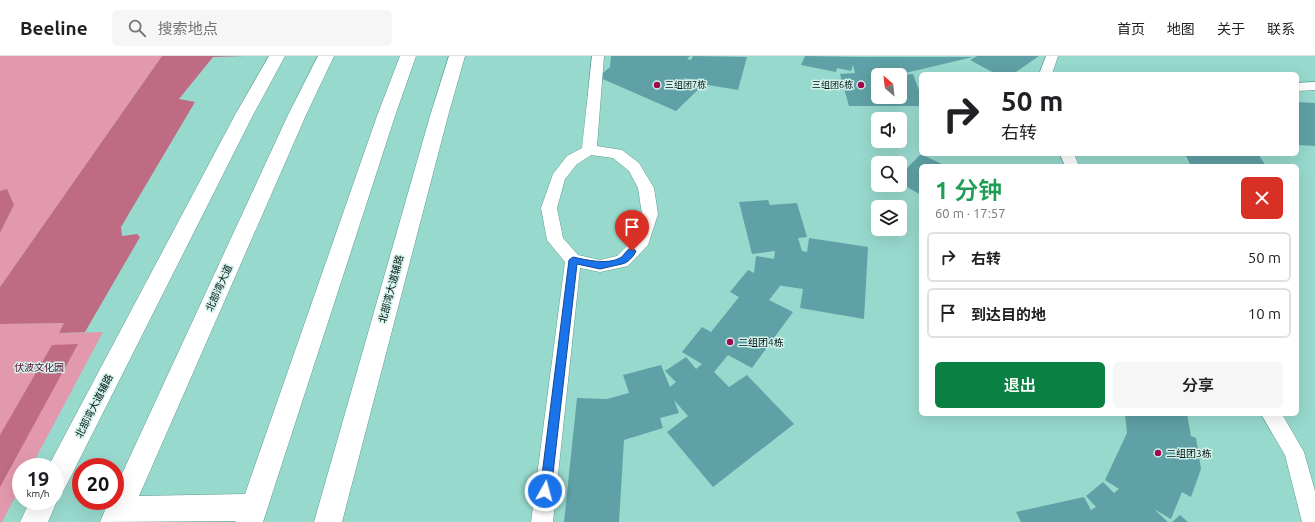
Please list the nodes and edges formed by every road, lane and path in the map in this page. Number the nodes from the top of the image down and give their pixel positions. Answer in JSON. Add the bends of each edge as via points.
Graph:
{"nodes":[{"id":1,"x":277,"y":56,"type":"edge"},
{"id":2,"x":326,"y":56,"type":"edge"},
{"id":3,"x":408,"y":56,"type":"edge"},
{"id":4,"x":457,"y":56,"type":"edge"},
{"id":5,"x":598,"y":56,"type":"edge"},
{"id":6,"x":1052,"y":56,"type":"edge"},
{"id":7,"x":1050,"y":72,"type":"edge"},
{"id":8,"x":1315,"y":86,"type":"edge"},
{"id":9,"x":1299,"y":87,"type":"edge"},
{"id":10,"x":589,"y":150,"type":"junction"},
{"id":11,"x":573,"y":260,"type":"junction"},
{"id":12,"x":1272,"y":416,"type":"edge"},
{"id":13,"x":64,"y":464,"type":"edge"},
{"id":14,"x":40,"y":510,"type":"edge"},
{"id":15,"x":251,"y":515,"type":"edge"},
{"id":16,"x":116,"y":516,"type":"edge"},
{"id":17,"x":34,"y":522,"type":"edge"},
{"id":18,"x":328,"y":522,"type":"edge"},
{"id":19,"x":542,"y":522,"type":"edge"},
{"id":20,"x":1313,"y":522,"type":"edge"}],
"edges":[{"from":1,"to":13,"type":"main road","name":"北部湾大道辅路"},
{"from":2,"to":16,"type":"main road","name":"北部湾大道","via":[[296,115]]},
{"from":3,"to":15,"type":"main road"},
{"from":4,"to":18,"type":"main road","name":"北部湾大道辅路","via":[[438,116]]},
{"from":5,"to":10,"type":"lane"},
{"from":6,"to":7,"type":"lane"},
{"from":8,"to":9,"type":"lane"},
{"from":10,"to":11,"type":"lane","via":[[572,160],[558,178],[549,208],[555,240]]},
{"from":10,"to":11,"type":"lane","via":[[617,154],[634,167],[646,188],[650,214],[642,241],[622,261],[600,266]]},
{"from":11,"to":19,"type":"lane"},
{"from":12,"to":20,"type":"lane","via":[[1294,452]]},
{"from":14,"to":17,"type":"main road"},
{"from":15,"to":16,"type":"main road"}]}
